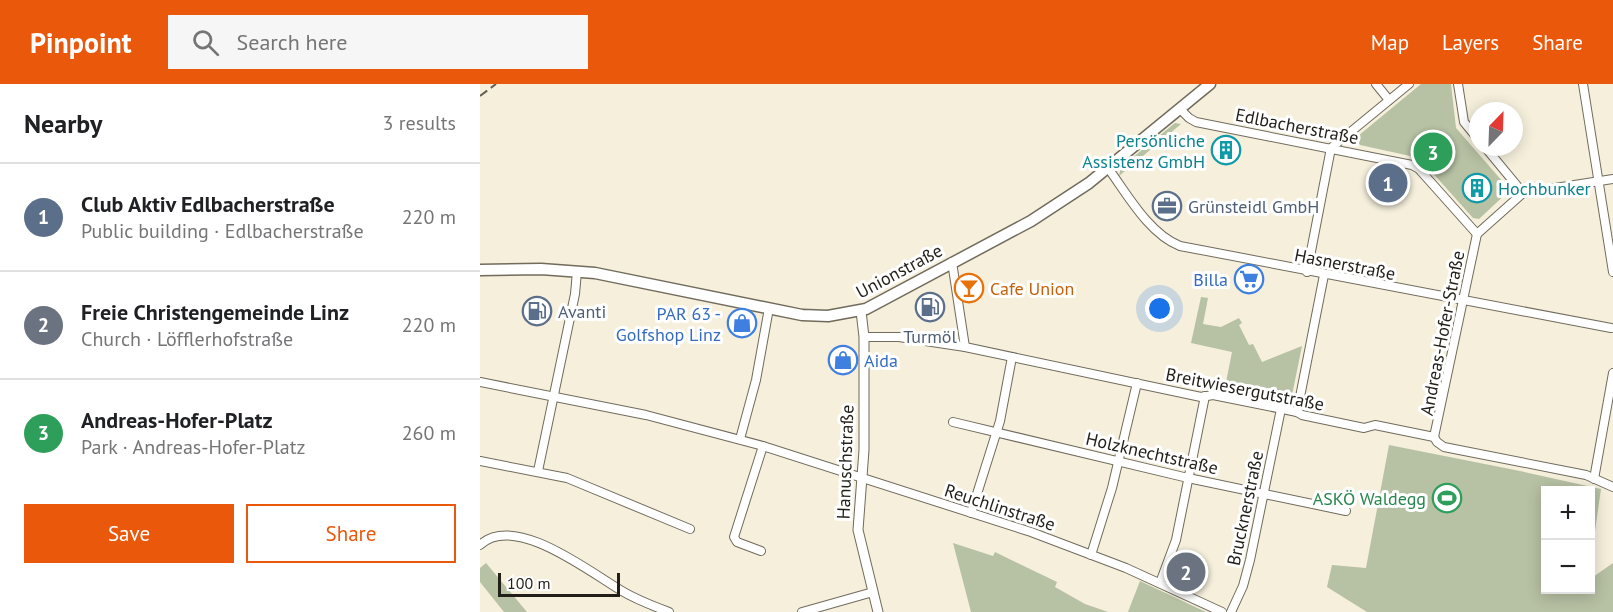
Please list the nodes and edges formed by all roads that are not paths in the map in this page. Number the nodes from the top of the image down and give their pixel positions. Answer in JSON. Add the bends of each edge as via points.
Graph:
{"nodes":[{"id":1,"x":1210,"y":84,"type":"edge"},
{"id":2,"x":1376,"y":84,"type":"edge"},
{"id":3,"x":1409,"y":84,"type":"edge"},
{"id":4,"x":1458,"y":84,"type":"edge"},
{"id":5,"x":1583,"y":84,"type":"edge"},
{"id":6,"x":1389,"y":100,"type":"junction"},
{"id":7,"x":1180,"y":109,"type":"junction"},
{"id":8,"x":1469,"y":128,"type":"edge"},
{"id":9,"x":1331,"y":148,"type":"junction"},
{"id":10,"x":1492,"y":156,"type":"edge"},
{"id":11,"x":1108,"y":168,"type":"junction"},
{"id":12,"x":1613,"y":179,"type":"edge"},
{"id":13,"x":1599,"y":181,"type":"junction"},
{"id":14,"x":1523,"y":193,"type":"junction"},
{"id":15,"x":1477,"y":234,"type":"junction"},
{"id":16,"x":952,"y":262,"type":"junction"},
{"id":17,"x":480,"y":270,"type":"edge"},
{"id":18,"x":577,"y":271,"type":"junction"},
{"id":19,"x":1307,"y":272,"type":"junction"},
{"id":20,"x":1613,"y":272,"type":"edge"},
{"id":21,"x":1324,"y":275,"type":"junction"},
{"id":22,"x":1464,"y":302,"type":"junction"},
{"id":23,"x":769,"y":308,"type":"junction"},
{"id":24,"x":861,"y":311,"type":"junction"},
{"id":25,"x":1612,"y":328,"type":"edge"},
{"id":26,"x":864,"y":337,"type":"junction"},
{"id":27,"x":965,"y":348,"type":"junction"},
{"id":28,"x":1012,"y":357,"type":"junction"},
{"id":29,"x":1613,"y":373,"type":"edge"},
{"id":30,"x":480,"y":382,"type":"edge"},
{"id":31,"x":1137,"y":383,"type":"junction"},
{"id":32,"x":554,"y":396,"type":"junction"},
{"id":33,"x":1205,"y":396,"type":"junction"},
{"id":34,"x":1281,"y":409,"type":"junction"},
{"id":35,"x":1297,"y":412,"type":"junction"},
{"id":36,"x":953,"y":422,"type":"dead end"},
{"id":37,"x":996,"y":433,"type":"junction"},
{"id":38,"x":1434,"y":437,"type":"junction"},
{"id":39,"x":740,"y":439,"type":"junction"},
{"id":40,"x":763,"y":446,"type":"junction"},
{"id":41,"x":480,"y":460,"type":"edge"},
{"id":42,"x":1118,"y":461,"type":"junction"},
{"id":43,"x":538,"y":471,"type":"junction"},
{"id":44,"x":863,"y":478,"type":"junction"},
{"id":45,"x":1188,"y":478,"type":"junction"},
{"id":46,"x":1594,"y":479,"type":"junction"},
{"id":47,"x":1613,"y":487,"type":"edge"},
{"id":48,"x":1263,"y":493,"type":"junction"},
{"id":49,"x":1346,"y":511,"type":"dead end"},
{"id":50,"x":971,"y":513,"type":"junction"},
{"id":51,"x":690,"y":529,"type":"dead end"},
{"id":52,"x":480,"y":545,"type":"edge"},
{"id":53,"x":761,"y":551,"type":"dead end"},
{"id":54,"x":1091,"y":555,"type":"junction"},
{"id":55,"x":1160,"y":583,"type":"junction"},
{"id":56,"x":873,"y":592,"type":"junction"},
{"id":57,"x":669,"y":612,"type":"edge"},
{"id":58,"x":802,"y":612,"type":"edge"},
{"id":59,"x":878,"y":612,"type":"edge"},
{"id":60,"x":1222,"y":612,"type":"edge"},
{"id":61,"x":1231,"y":612,"type":"edge"}],
"edges":[{"from":1,"to":7,"type":"main road","name":"Unionstraße"},
{"from":2,"to":6,"type":"street"},
{"from":3,"to":6,"type":"street"},
{"from":4,"to":8,"type":"street","via":[[1464,122]]},
{"from":5,"to":13,"type":"street"},
{"from":6,"to":9,"type":"street"},
{"from":7,"to":9,"type":"street","name":"Edlbacherstraße","via":[[1196,122]]},
{"from":7,"to":11,"type":"main road","name":"Unionstraße"},
{"from":9,"to":15,"type":"street","name":"Edlbacherstraße","via":[[1419,169]]},
{"from":9,"to":19,"type":"street"},
{"from":10,"to":14,"type":"street"},
{"from":11,"to":16,"type":"main road","name":"Unionstraße","via":[[1031,221]]},
{"from":11,"to":19,"type":"street","name":"Hasnerstraße","via":[[1155,230],[1170,242]]},
{"from":12,"to":13,"type":"street"},
{"from":13,"to":14,"type":"street"},
{"from":13,"to":20,"type":"street"},
{"from":14,"to":15,"type":"street"},
{"from":15,"to":22,"type":"street","name":"Andreas-Hofer-Straße"},
{"from":16,"to":24,"type":"main road","name":"Unionstraße"},
{"from":16,"to":27,"type":"street"},
{"from":17,"to":18,"type":"main road","name":"Unionstraße"},
{"from":18,"to":23,"type":"main road","name":"Unionstraße"},
{"from":18,"to":32,"type":"street"},
{"from":19,"to":21,"type":"street","name":"Hasnerstraße"},
{"from":21,"to":22,"type":"street","name":"Hasnerstraße"},
{"from":21,"to":35,"type":"street"},
{"from":22,"to":25,"type":"street","name":"Hasnerstraße"},
{"from":22,"to":38,"type":"street","name":"Andreas-Hofer-Straße"},
{"from":23,"to":24,"type":"main road","name":"Unionstraße","via":[[819,316]]},
{"from":23,"to":39,"type":"street"},
{"from":24,"to":26,"type":"street","name":"Hanuschstraße"},
{"from":26,"to":27,"type":"street","name":"Breitwiesergutstraße","via":[[899,337]]},
{"from":26,"to":44,"type":"street","name":"Hanuschstraße"},
{"from":27,"to":28,"type":"street","name":"Breitwiesergutstraße"},
{"from":28,"to":31,"type":"street","name":"Breitwiesergutstraße"},
{"from":28,"to":37,"type":"street"},
{"from":29,"to":46,"type":"street"},
{"from":30,"to":32,"type":"street","name":"Reuchlinstraße"},
{"from":31,"to":33,"type":"street","name":"Breitwiesergutstraße"},
{"from":31,"to":42,"type":"street"},
{"from":32,"to":39,"type":"street","name":"Reuchlinstraße"},
{"from":32,"to":43,"type":"street"},
{"from":33,"to":34,"type":"street","name":"Breitwiesergutstraße"},
{"from":33,"to":45,"type":"street"},
{"from":34,"to":35,"type":"street","name":"Breitwiesergutstraße"},
{"from":34,"to":48,"type":"street","name":"Brucknerstraße"},
{"from":35,"to":38,"type":"street","name":"Breitwiesergutstraße","via":[[1364,428],[1375,425]]},
{"from":36,"to":37,"type":"street","name":"Holzknechtstraße"},
{"from":37,"to":42,"type":"street","name":"Holzknechtstraße"},
{"from":37,"to":50,"type":"street"},
{"from":38,"to":46,"type":"street","name":"Breitwiesergutstraße","via":[[1444,447]]},
{"from":39,"to":40,"type":"street","name":"Reuchlinstraße"},
{"from":40,"to":44,"type":"street","name":"Reuchlinstraße"},
{"from":40,"to":53,"type":"street","via":[[734,537],[737,542]]},
{"from":41,"to":43,"type":"street"},
{"from":42,"to":45,"type":"street","name":"Holzknechtstraße"},
{"from":42,"to":54,"type":"street"},
{"from":43,"to":51,"type":"street","via":[[577,482]]},
{"from":44,"to":50,"type":"street","name":"Reuchlinstraße"},
{"from":44,"to":56,"type":"street","name":"Hanuschstraße","via":[[858,530]]},
{"from":45,"to":48,"type":"street","name":"Holzknechtstraße"},
{"from":45,"to":55,"type":"street","via":[[1175,546]]},
{"from":46,"to":47,"type":"street","name":"Breitwiesergutstraße"},
{"from":48,"to":49,"type":"street","name":"Holzknechtstraße"},
{"from":48,"to":61,"type":"street","name":"Brucknerstraße","via":[[1246,575]]},
{"from":50,"to":54,"type":"street","name":"Reuchlinstraße"},
{"from":52,"to":57,"type":"street","via":[[489,538],[506,536],[540,544],[633,597]]},
{"from":54,"to":55,"type":"street","name":"Reuchlinstraße"},
{"from":55,"to":60,"type":"street","name":"Reuchlinstraße"},
{"from":56,"to":58,"type":"street"},
{"from":56,"to":59,"type":"street","name":"Hanuschstraße"}]}
